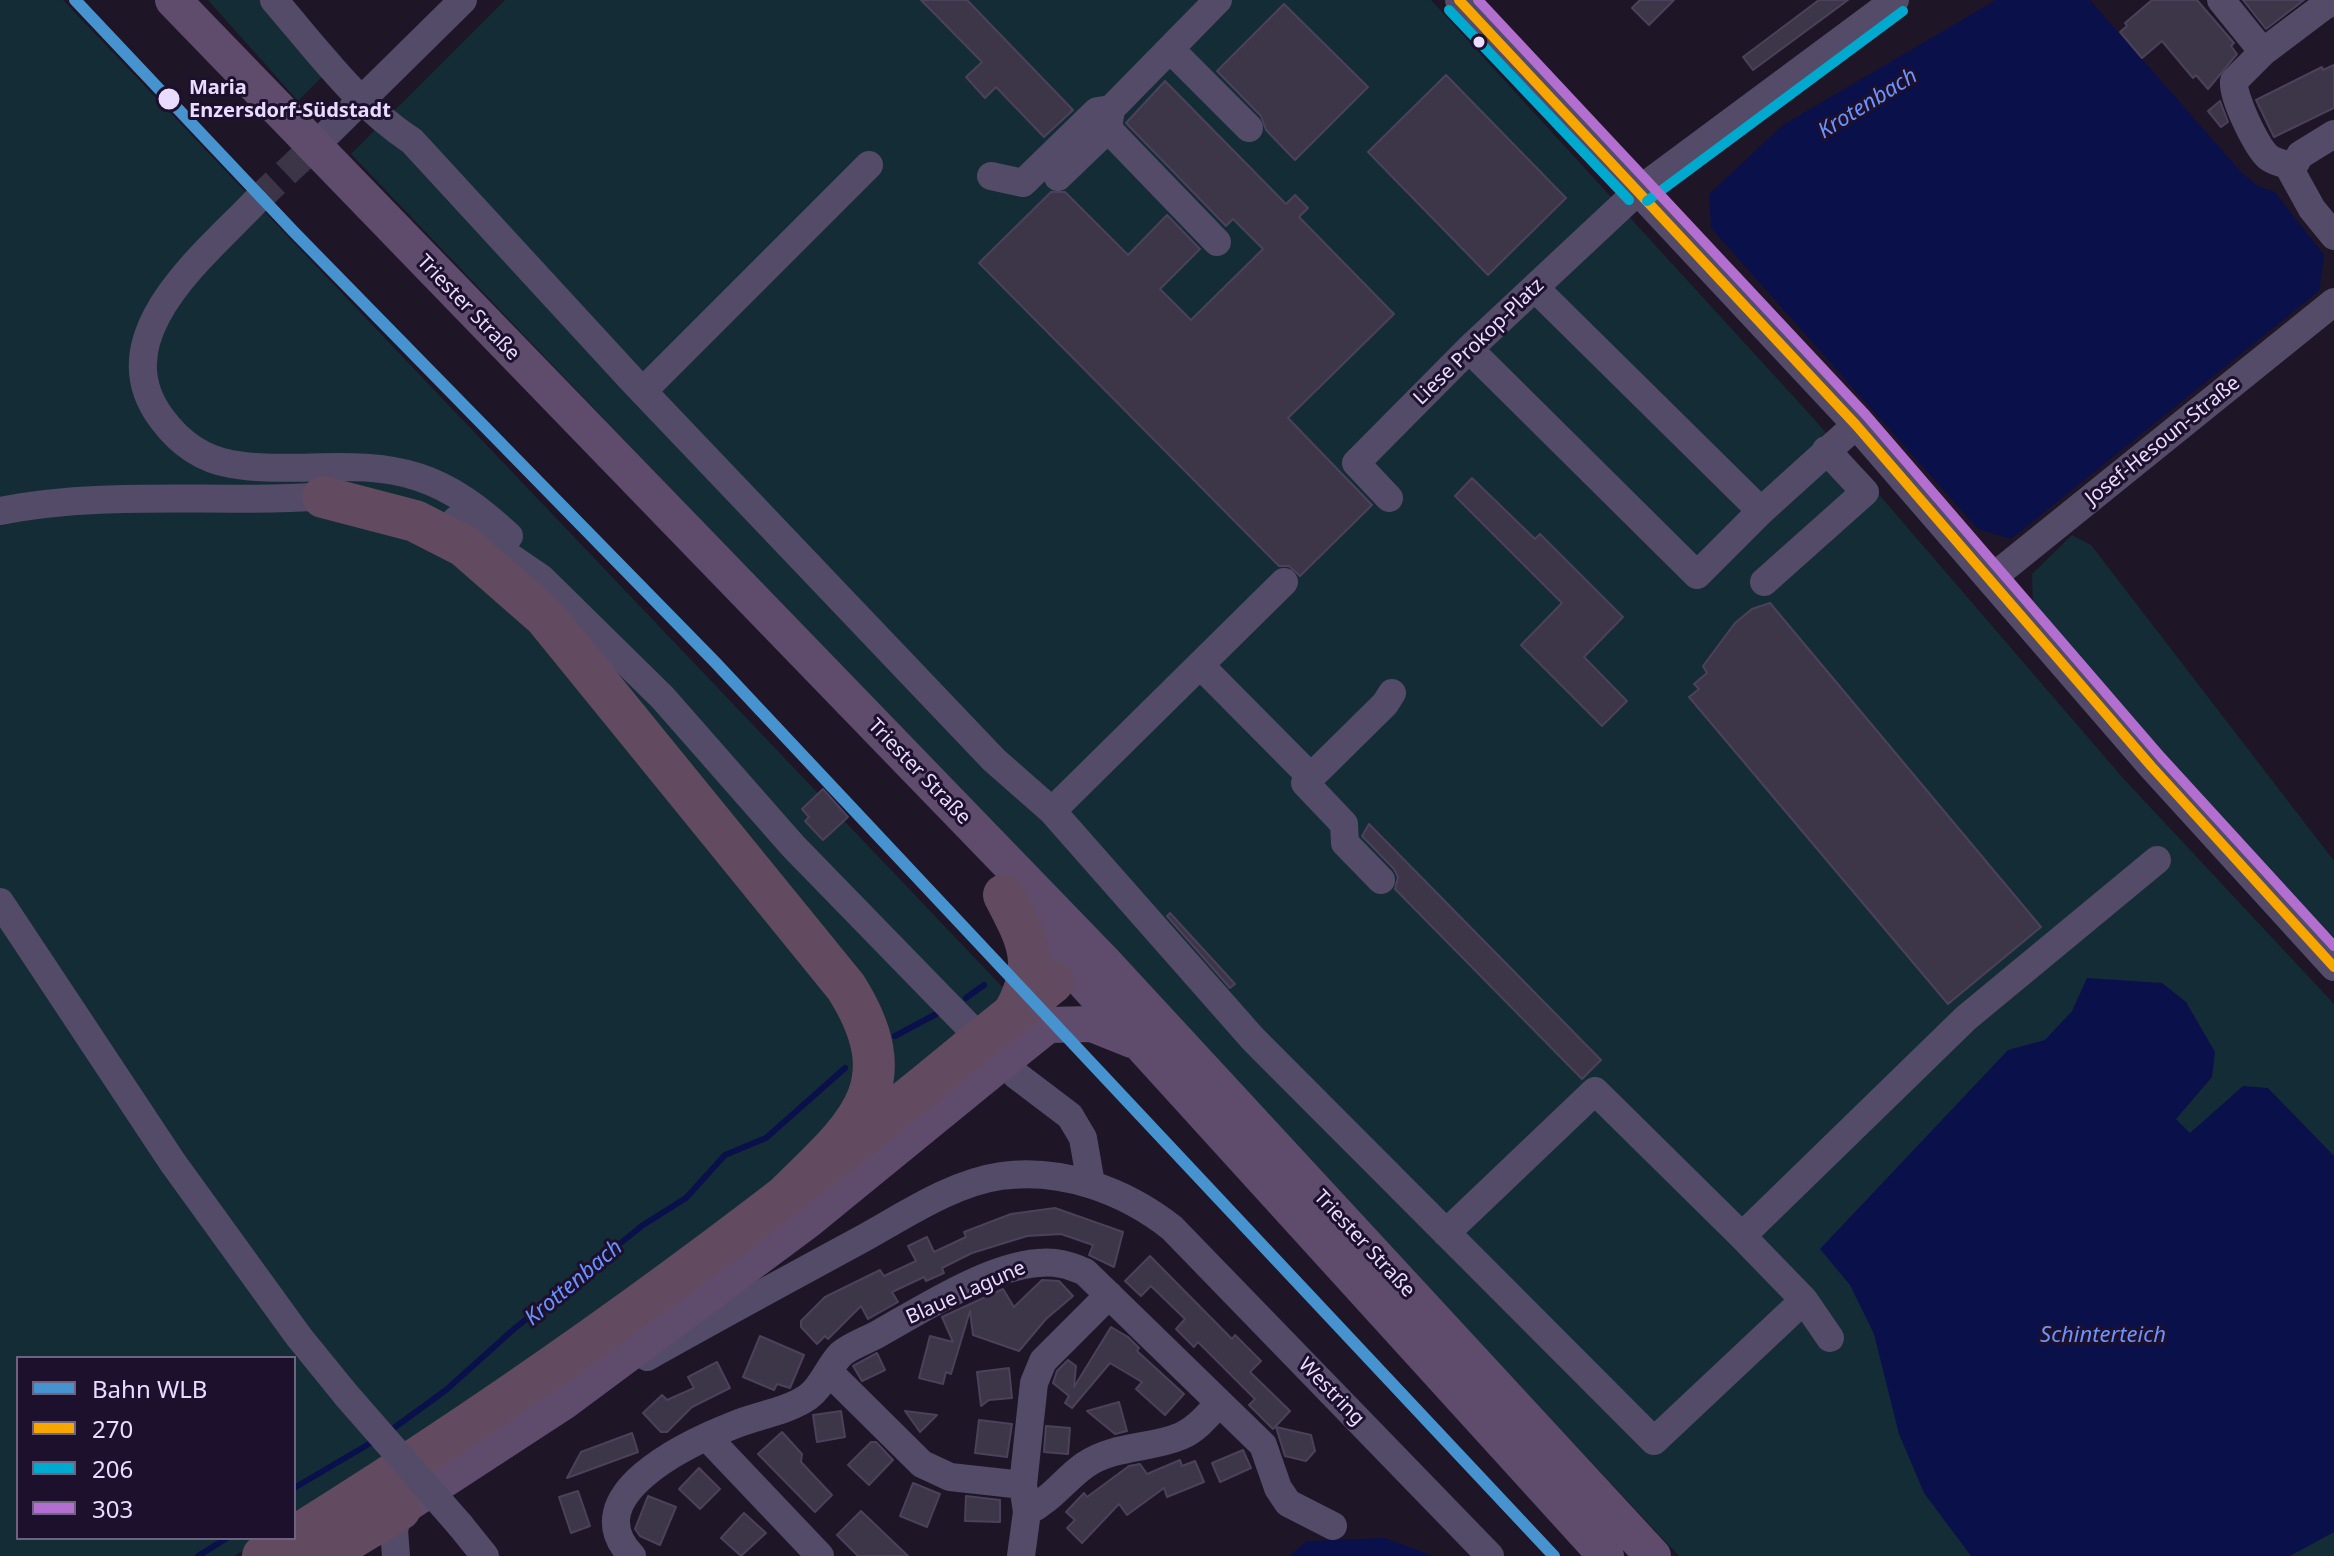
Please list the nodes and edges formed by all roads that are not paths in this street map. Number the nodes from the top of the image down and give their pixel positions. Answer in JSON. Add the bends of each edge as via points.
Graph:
{"nodes":[{"id":1,"x":148,"y":0,"type":"edge"},
{"id":2,"x":173,"y":0,"type":"edge"},
{"id":3,"x":274,"y":0,"type":"edge"},
{"id":4,"x":463,"y":0,"type":"edge"},
{"id":5,"x":1218,"y":0,"type":"edge"},
{"id":6,"x":1459,"y":0,"type":"edge"},
{"id":7,"x":1895,"y":0,"type":"edge"},
{"id":8,"x":2221,"y":0,"type":"edge"},
{"id":9,"x":2334,"y":2,"type":"edge"},
{"id":10,"x":1170,"y":49,"type":"junction"},
{"id":11,"x":2263,"y":52,"type":"junction"},
{"id":12,"x":361,"y":100,"type":"junction"},
{"id":13,"x":1109,"y":119,"type":"junction"},
{"id":14,"x":2229,"y":121,"type":"dead end"},
{"id":15,"x":1249,"y":128,"type":"dead end"},
{"id":16,"x":2334,"y":134,"type":"edge"},
{"id":17,"x":326,"y":135,"type":"tunnel mouth"},
{"id":18,"x":869,"y":165,"type":"dead end"},
{"id":19,"x":2292,"y":171,"type":"junction"},
{"id":20,"x":991,"y":176,"type":"dead end"},
{"id":21,"x":1058,"y":177,"type":"dead end"},
{"id":22,"x":1639,"y":190,"type":"junction"},
{"id":23,"x":255,"y":202,"type":"tunnel mouth"},
{"id":24,"x":2334,"y":236,"type":"edge"},
{"id":25,"x":1217,"y":242,"type":"dead end"},
{"id":26,"x":1535,"y":288,"type":"junction"},
{"id":27,"x":2334,"y":302,"type":"edge"},
{"id":28,"x":1469,"y":349,"type":"junction"},
{"id":29,"x":643,"y":391,"type":"junction"},
{"id":30,"x":1856,"y":425,"type":"junction"},
{"id":31,"x":1826,"y":450,"type":"junction"},
{"id":32,"x":323,"y":497,"type":"junction"},
{"id":33,"x":1389,"y":498,"type":"dead end"},
{"id":34,"x":0,"y":511,"type":"edge"},
{"id":35,"x":1761,"y":511,"type":"junction"},
{"id":36,"x":541,"y":578,"type":"junction"},
{"id":37,"x":1992,"y":578,"type":"junction"},
{"id":38,"x":1284,"y":582,"type":"dead end"},
{"id":39,"x":1764,"y":582,"type":"dead end"},
{"id":40,"x":1200,"y":665,"type":"junction"},
{"id":41,"x":1392,"y":693,"type":"dead end"},
{"id":42,"x":1311,"y":776,"type":"junction"},
{"id":43,"x":1052,"y":811,"type":"junction"},
{"id":44,"x":2157,"y":860,"type":"dead end"},
{"id":45,"x":1381,"y":880,"type":"dead end"},
{"id":46,"x":1004,"y":895,"type":"joint"},
{"id":47,"x":0,"y":902,"type":"edge"},
{"id":48,"x":2334,"y":967,"type":"edge"},
{"id":49,"x":1063,"y":991,"type":"junction"},
{"id":50,"x":977,"y":1063,"type":"junction"},
{"id":51,"x":1091,"y":1184,"type":"junction"},
{"id":52,"x":785,"y":1196,"type":"junction"},
{"id":53,"x":1446,"y":1233,"type":"junction"},
{"id":54,"x":1742,"y":1236,"type":"junction"},
{"id":55,"x":1109,"y":1295,"type":"junction"},
{"id":56,"x":1804,"y":1300,"type":"junction"},
{"id":57,"x":1830,"y":1338,"type":"dead end"},
{"id":58,"x":830,"y":1373,"type":"junction"},
{"id":59,"x":562,"y":1403,"type":"junction"},
{"id":60,"x":1219,"y":1403,"type":"junction"},
{"id":61,"x":707,"y":1437,"type":"junction"},
{"id":62,"x":1025,"y":1499,"type":"junction"},
{"id":63,"x":400,"y":1509,"type":"junction"},
{"id":64,"x":1333,"y":1526,"type":"dead end"},
{"id":65,"x":296,"y":1535,"type":"edge"},
{"id":66,"x":288,"y":1540,"type":"edge"},
{"id":67,"x":263,"y":1556,"type":"edge"},
{"id":68,"x":322,"y":1556,"type":"edge"},
{"id":69,"x":396,"y":1556,"type":"edge"},
{"id":70,"x":485,"y":1556,"type":"edge"},
{"id":71,"x":632,"y":1556,"type":"edge"},
{"id":72,"x":820,"y":1556,"type":"edge"},
{"id":73,"x":1021,"y":1556,"type":"edge"},
{"id":74,"x":1490,"y":1556,"type":"edge"},
{"id":75,"x":1606,"y":1556,"type":"edge"},
{"id":76,"x":1653,"y":1556,"type":"edge"}],
"edges":[{"from":1,"to":46,"type":"main road","name":"Triester Straße"},
{"from":2,"to":49,"type":"main road","name":"Triester Straße"},
{"from":3,"to":12,"type":"street"},
{"from":4,"to":12,"type":"street"},
{"from":5,"to":10,"type":"street"},
{"from":6,"to":22,"type":"street"},
{"from":7,"to":22,"type":"street","name":"Liese Prokop-Platz"},
{"from":8,"to":11,"type":"street"},
{"from":9,"to":11,"type":"street"},
{"from":10,"to":13,"type":"street"},
{"from":10,"to":15,"type":"street"},
{"from":11,"to":19,"type":"street","via":[[2239,73],[2233,91],[2264,152]]},
{"from":12,"to":17,"type":"street"},
{"from":12,"to":29,"type":"street","via":[[412,141]]},
{"from":13,"to":20,"type":"street","via":[[1097,111],[1023,183]]},
{"from":13,"to":21,"type":"street"},
{"from":13,"to":25,"type":"street"},
{"from":14,"to":19,"type":"street","via":[[2257,169],[2270,175]]},
{"from":16,"to":19,"type":"street","via":[[2309,148]]},
{"from":18,"to":29,"type":"street"},
{"from":19,"to":24,"type":"street"},
{"from":22,"to":26,"type":"street","name":"Liese Prokop-Platz"},
{"from":22,"to":30,"type":"street"},
{"from":23,"to":36,"type":"street","via":[[173,289],[148,335],[144,375],[158,414],[196,452],[228,464],[374,468],[438,485],[491,520],[532,561]]},
{"from":26,"to":28,"type":"street","name":"Liese Prokop-Platz"},
{"from":26,"to":35,"type":"street"},
{"from":27,"to":37,"type":"street","name":"Josef-Hesoun-Straße"},
{"from":28,"to":33,"type":"street","name":"Liese Prokop-Platz","via":[[1356,463]]},
{"from":28,"to":35,"type":"street","via":[[1697,575]]},
{"from":29,"to":43,"type":"street","via":[[994,760]]},
{"from":30,"to":31,"type":"street"},
{"from":30,"to":37,"type":"street"},
{"from":31,"to":35,"type":"street"},
{"from":31,"to":39,"type":"street","via":[[1865,492]]},
{"from":32,"to":34,"type":"street","via":[[137,500]]},
{"from":32,"to":36,"type":"street","via":[[371,492],[423,504],[464,524]]},
{"from":32,"to":52,"type":"highway","via":[[415,521],[464,546],[545,617],[846,987],[864,1015],[873,1043],[874,1079],[861,1117]]},
{"from":36,"to":51,"type":"street","via":[[663,698],[793,846],[1016,1075],[1070,1116],[1083,1138]]},
{"from":37,"to":48,"type":"street","via":[[2151,766]]},
{"from":38,"to":40,"type":"street"},
{"from":40,"to":42,"type":"street"},
{"from":40,"to":43,"type":"street"},
{"from":41,"to":42,"type":"street"},
{"from":42,"to":45,"type":"street","via":[[1305,783],[1344,824],[1345,843]]},
{"from":43,"to":53,"type":"street","via":[[1253,1039]]},
{"from":44,"to":54,"type":"street","via":[[1966,1018]]},
{"from":46,"to":49,"type":"highway"},
{"from":47,"to":70,"type":"street","bridge":true,"via":[[189,1186],[299,1337]]},
{"from":49,"to":50,"type":"highway","bridge":true},
{"from":49,"to":75,"type":"main road","name":"Triester Straße","via":[[1133,1041]]},
{"from":49,"to":76,"type":"main road","name":"Triester Straße"},
{"from":50,"to":52,"type":"highway"},
{"from":50,"to":59,"type":"main road","via":[[807,1221]]},
{"from":51,"to":59,"type":"street","name":"Westring","via":[[1031,1175],[973,1183]]},
{"from":51,"to":74,"type":"street","name":"Westring","via":[[1141,1206],[1172,1228]]},
{"from":52,"to":65,"type":"highway","via":[[512,1395]]},
{"from":53,"to":54,"type":"street","via":[[1595,1091]]},
{"from":53,"to":56,"type":"street","via":[[1654,1441]]},
{"from":54,"to":56,"type":"street"},
{"from":55,"to":58,"type":"street","name":"Blaue Lagune","via":[[1085,1272],[1062,1262],[1005,1271],[938,1300],[841,1355]]},
{"from":55,"to":60,"type":"street","name":"Blaue Lagune"},
{"from":55,"to":62,"type":"street","via":[[1043,1361],[1034,1383]]},
{"from":56,"to":57,"type":"street"},
{"from":58,"to":61,"type":"street","name":"Blaue Lagune","via":[[794,1405]]},
{"from":58,"to":62,"type":"street","via":[[922,1464]]},
{"from":59,"to":63,"type":"main road"},
{"from":60,"to":62,"type":"street","via":[[1180,1436],[1107,1454],[1085,1465],[1052,1498]]},
{"from":60,"to":64,"type":"street","name":"Blaue Lagune","via":[[1263,1445],[1288,1503]]},
{"from":61,"to":71,"type":"street","name":"Blaue Lagune","via":[[638,1479],[618,1506],[614,1524],[621,1545]]},
{"from":61,"to":72,"type":"street"},
{"from":62,"to":73,"type":"street"},
{"from":63,"to":68,"type":"highway"},
{"from":63,"to":69,"type":"street","via":[[394,1530]]},
{"from":66,"to":67,"type":"highway"}]}
